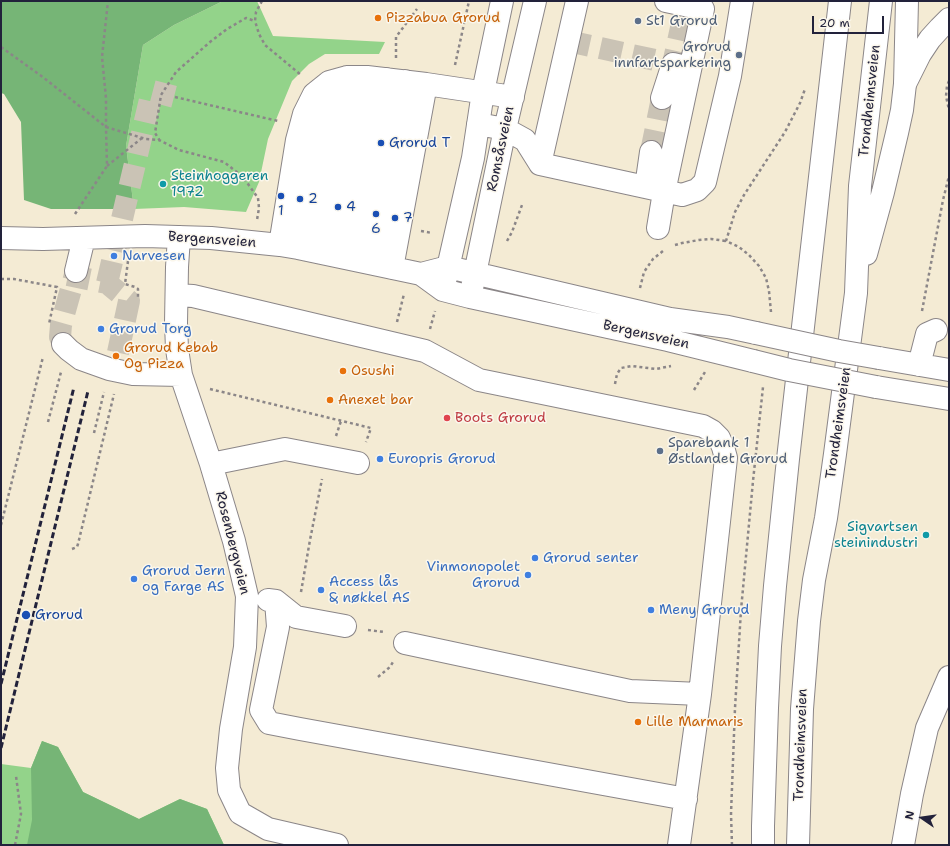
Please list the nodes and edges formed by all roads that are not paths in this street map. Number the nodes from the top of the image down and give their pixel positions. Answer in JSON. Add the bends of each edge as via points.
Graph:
{"nodes":[{"id":1,"x":502,"y":1,"type":"edge"},
{"id":2,"x":535,"y":1,"type":"edge"},
{"id":3,"x":577,"y":1,"type":"edge"},
{"id":4,"x":666,"y":1,"type":"edge"},
{"id":5,"x":742,"y":1,"type":"edge"},
{"id":6,"x":840,"y":1,"type":"edge"},
{"id":7,"x":882,"y":1,"type":"edge"},
{"id":8,"x":907,"y":1,"type":"edge"},
{"id":9,"x":949,"y":19,"type":"edge"},
{"id":10,"x":682,"y":66,"type":"junction"},
{"id":11,"x":380,"y":77,"type":"junction"},
{"id":12,"x":905,"y":84,"type":"junction"},
{"id":13,"x":483,"y":92,"type":"junction"},
{"id":14,"x":513,"y":97,"type":"junction"},
{"id":15,"x":662,"y":98,"type":"tunnel mouth"},
{"id":16,"x":478,"y":124,"type":"junction"},
{"id":17,"x":505,"y":129,"type":"junction"},
{"id":18,"x":650,"y":152,"type":"tunnel mouth"},
{"id":19,"x":540,"y":164,"type":"junction"},
{"id":20,"x":655,"y":189,"type":"junction"},
{"id":21,"x":658,"y":228,"type":"dead end"},
{"id":22,"x":179,"y":237,"type":"junction"},
{"id":23,"x":1,"y":238,"type":"edge"},
{"id":24,"x":84,"y":238,"type":"junction"},
{"id":25,"x":336,"y":256,"type":"junction"},
{"id":26,"x":448,"y":267,"type":"junction"},
{"id":27,"x":76,"y":271,"type":"tunnel mouth"},
{"id":28,"x":420,"y":274,"type":"junction"},
{"id":29,"x":475,"y":274,"type":"junction"},
{"id":30,"x":443,"y":290,"type":"junction"},
{"id":31,"x":856,"y":293,"type":"junction"},
{"id":32,"x":177,"y":295,"type":"junction"},
{"id":33,"x":470,"y":297,"type":"junction"},
{"id":34,"x":936,"y":330,"type":"dead end"},
{"id":35,"x":63,"y":344,"type":"tunnel mouth"},
{"id":36,"x":919,"y":365,"type":"junction"},
{"id":37,"x":949,"y":370,"type":"edge"},
{"id":38,"x":181,"y":375,"type":"junction"},
{"id":39,"x":949,"y":399,"type":"edge"},
{"id":40,"x":358,"y":463,"type":"dead end"},
{"id":41,"x":211,"y":464,"type":"junction"},
{"id":42,"x":247,"y":596,"type":"junction"},
{"id":43,"x":276,"y":601,"type":"junction"},
{"id":44,"x":354,"y":627,"type":"road end"},
{"id":45,"x":397,"y":638,"type":"road end"},
{"id":46,"x":949,"y":677,"type":"edge"},
{"id":47,"x":700,"y":694,"type":"junction"},
{"id":48,"x":686,"y":799,"type":"junction"},
{"id":49,"x":326,"y":844,"type":"edge"},
{"id":50,"x":679,"y":845,"type":"edge"},
{"id":51,"x":763,"y":845,"type":"edge"},
{"id":52,"x":798,"y":845,"type":"edge"},
{"id":53,"x":903,"y":845,"type":"edge"}],
"edges":[{"from":1,"to":13,"type":"main road","name":"Romsåsveien"},
{"from":2,"to":14,"type":"main road","name":"Romsåsveien"},
{"from":3,"to":19,"type":"main road"},
{"from":4,"to":10,"type":"main road","via":[[703,9]]},
{"from":5,"to":20,"type":"main road","via":[[730,76],[705,182],[697,190],[682,195]]},
{"from":6,"to":51,"type":"main road","via":[[775,586],[767,708]]},
{"from":7,"to":31,"type":"main road","name":"Trondheimsveien","via":[[860,186]]},
{"from":8,"to":12,"type":"main road"},
{"from":9,"to":12,"type":"main road","via":[[930,39]]},
{"from":10,"to":15,"type":"main road"},
{"from":10,"to":20,"type":"main road"},
{"from":11,"to":13,"type":"main road"},
{"from":11,"to":25,"type":"main road","via":[[329,187]]},
{"from":11,"to":25,"type":"main road","via":[[376,140],[360,239]]},
{"from":11,"to":25,"type":"main road","via":[[397,246]]},
{"from":11,"to":25,"type":"main road","via":[[314,94],[304,114],[297,140]]},
{"from":12,"to":31,"type":"main road","via":[[897,133]]},
{"from":13,"to":14,"type":"main road"},
{"from":13,"to":16,"type":"main road","name":"Romsåsveien"},
{"from":14,"to":17,"type":"main road","name":"Romsåsveien"},
{"from":16,"to":17,"type":"main road"},
{"from":16,"to":26,"type":"main road","name":"Romsåsveien","via":[[473,158]]},
{"from":17,"to":19,"type":"main road","via":[[525,140]]},
{"from":17,"to":29,"type":"main road","name":"Romsåsveien"},
{"from":18,"to":20,"type":"main road"},
{"from":19,"to":20,"type":"main road"},
{"from":20,"to":21,"type":"main road"},
{"from":22,"to":24,"type":"main road","name":"Bergensveien"},
{"from":22,"to":25,"type":"main road","name":"Bergensveien","via":[[211,238]]},
{"from":22,"to":32,"type":"main road","name":"Rosenbergveien"},
{"from":23,"to":24,"type":"main road","name":"Bergensveien"},
{"from":24,"to":27,"type":"main road"},
{"from":25,"to":28,"type":"main road","name":"Bergensveien"},
{"from":26,"to":28,"type":"main road","name":"Bergensveien"},
{"from":26,"to":29,"type":"main road","name":"Bergensveien"},
{"from":26,"to":30,"type":"main road","name":"Romsåsveien"},
{"from":28,"to":30,"type":"main road","name":"Bergensveien"},
{"from":29,"to":33,"type":"main road","name":"Romsåsveien"},
{"from":29,"to":36,"type":"main road","name":"Bergensveien","bridge":true,"via":[[670,319],[728,327]]},
{"from":30,"to":33,"type":"main road","name":"Bergensveien"},
{"from":31,"to":52,"type":"main road","name":"Trondheimsveien","via":[[826,518],[809,621],[802,709]]},
{"from":32,"to":38,"type":"main road","name":"Rosenbergveien","via":[[177,349]]},
{"from":32,"to":47,"type":"main road","via":[[193,296],[418,349],[478,380],[703,426],[712,431],[719,438],[726,458]]},
{"from":33,"to":39,"type":"main road","name":"Bergensveien","bridge":true,"via":[[668,340],[788,370]]},
{"from":34,"to":36,"type":"main road","via":[[927,334]]},
{"from":35,"to":38,"type":"main road","via":[[81,359],[109,369],[133,374]]},
{"from":36,"to":37,"type":"main road","name":"Bergensveien"},
{"from":38,"to":41,"type":"main road","name":"Rosenbergveien"},
{"from":40,"to":41,"type":"main road","via":[[285,449]]},
{"from":41,"to":42,"type":"main road","name":"Rosenbergveien"},
{"from":42,"to":43,"type":"main road"},
{"from":42,"to":49,"type":"main road","name":"Rosenbergveien","via":[[246,647],[231,729],[227,768],[229,790],[240,813],[268,829]]},
{"from":43,"to":44,"type":"main road","via":[[295,624]]},
{"from":43,"to":48,"type":"main road","via":[[278,627],[261,710],[269,723]]},
{"from":45,"to":47,"type":"main road","via":[[630,691]]},
{"from":46,"to":53,"type":"main road","via":[[927,728]]},
{"from":47,"to":48,"type":"main road"},
{"from":48,"to":50,"type":"main road"}]}
